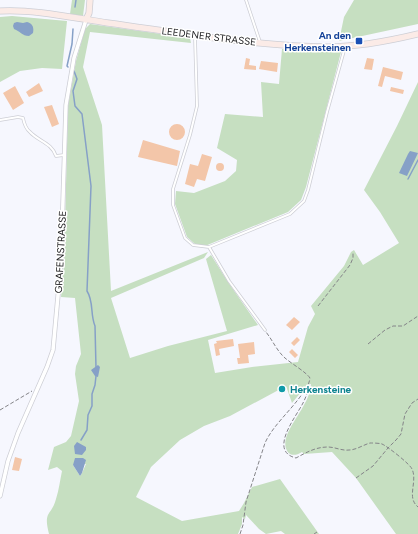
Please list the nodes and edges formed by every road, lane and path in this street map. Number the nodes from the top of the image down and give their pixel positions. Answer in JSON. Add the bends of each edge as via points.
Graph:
{"nodes":[{"id":1,"x":90,"y":0,"type":"edge"},
{"id":2,"x":246,"y":0,"type":"edge"},
{"id":3,"x":0,"y":11,"type":"edge"},
{"id":4,"x":86,"y":20,"type":"junction"},
{"id":5,"x":418,"y":34,"type":"edge"},
{"id":6,"x":195,"y":35,"type":"junction"},
{"id":7,"x":260,"y":43,"type":"junction"},
{"id":8,"x":345,"y":46,"type":"junction"},
{"id":9,"x":0,"y":120,"type":"edge"},
{"id":10,"x":64,"y":155,"type":"junction"},
{"id":11,"x":209,"y":247,"type":"junction"},
{"id":12,"x":354,"y":252,"type":"dead end"},
{"id":13,"x":318,"y":306,"type":"dead end"},
{"id":14,"x":418,"y":316,"type":"edge"},
{"id":15,"x":265,"y":330,"type":"joint"},
{"id":16,"x":368,"y":344,"type":"dead end"},
{"id":17,"x":309,"y":385,"type":"junction"},
{"id":18,"x":37,"y":389,"type":"junction"},
{"id":19,"x":418,"y":399,"type":"edge"},
{"id":20,"x":0,"y":410,"type":"edge"},
{"id":21,"x":388,"y":448,"type":"junction"},
{"id":22,"x":356,"y":478,"type":"dead end"},
{"id":23,"x":0,"y":496,"type":"edge"},
{"id":24,"x":418,"y":507,"type":"edge"},
{"id":25,"x":317,"y":532,"type":"dead end"},
{"id":26,"x":240,"y":534,"type":"edge"},
{"id":27,"x":314,"y":534,"type":"edge"}],
"edges":[{"from":1,"to":4,"type":"street","name":"GRAFENSTRASSE"},
{"from":2,"to":7,"type":"lane"},
{"from":3,"to":4,"type":"street","name":"LEEDENER STRASSE"},
{"from":4,"to":6,"type":"street","name":"LEEDENER STRASSE"},
{"from":4,"to":10,"type":"street","name":"GRAFENSTRASSE","via":[[74,58],[66,105]]},
{"from":5,"to":8,"type":"street","name":"LEEDENER STRASSE"},
{"from":6,"to":7,"type":"street","name":"LEEDENER STRASSE"},
{"from":6,"to":11,"type":"lane","via":[[197,106],[173,189],[173,205],[185,238],[193,245]]},
{"from":7,"to":8,"type":"street","name":"LEEDENER STRASSE"},
{"from":8,"to":11,"type":"lane","via":[[304,201],[290,214]]},
{"from":9,"to":10,"type":"lane","via":[[22,118],[29,132],[50,146],[56,156]]},
{"from":10,"to":18,"type":"street","name":"GRAFENSTRASSE","via":[[61,264],[55,334],[53,350]]},
{"from":11,"to":15,"type":"lane","via":[[229,281]]},
{"from":12,"to":13,"type":"path","via":[[350,265]]},
{"from":14,"to":16,"type":"path","via":[[403,326],[393,326],[385,330]]},
{"from":15,"to":17,"type":"path","via":[[285,358],[308,375]]},
{"from":17,"to":21,"type":"path","via":[[303,403],[285,435],[283,445],[290,456],[296,458],[310,449],[328,447],[351,450],[371,443],[382,444]]},
{"from":17,"to":26,"type":"path","via":[[270,433],[265,443],[246,502]]},
{"from":18,"to":20,"type":"path"},
{"from":18,"to":23,"type":"street","name":"GRAFENSTRASSE","via":[[11,454]]},
{"from":19,"to":21,"type":"path","via":[[405,414],[401,434]]},
{"from":21,"to":22,"type":"path","via":[[373,466]]},
{"from":21,"to":24,"type":"path","via":[[407,462],[412,470],[415,478],[412,495]]},
{"from":25,"to":27,"type":"path"}]}
